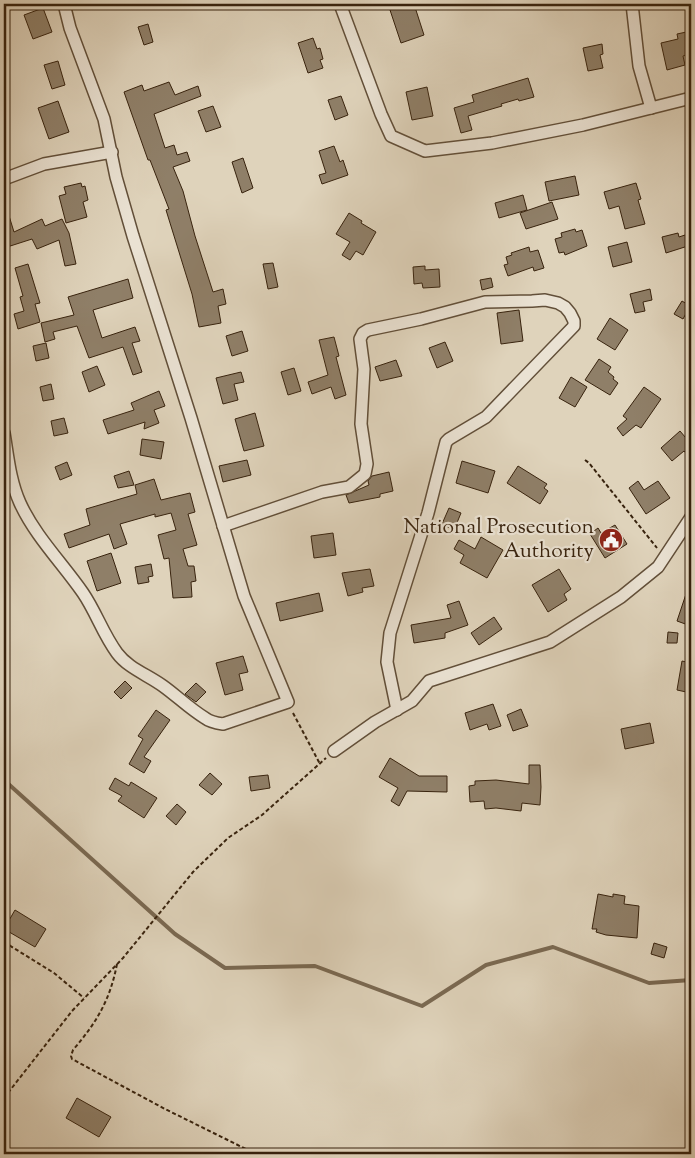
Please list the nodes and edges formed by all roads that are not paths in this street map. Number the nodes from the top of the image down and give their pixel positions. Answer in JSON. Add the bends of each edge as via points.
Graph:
{"nodes":[{"id":1,"x":64,"y":4,"type":"edge"},
{"id":2,"x":340,"y":4,"type":"edge"},
{"id":3,"x":632,"y":4,"type":"edge"},
{"id":4,"x":691,"y":98,"type":"edge"},
{"id":5,"x":651,"y":108,"type":"junction"},
{"id":6,"x":112,"y":152,"type":"junction"},
{"id":7,"x":4,"y":180,"type":"edge"},
{"id":8,"x":4,"y":433,"type":"edge"},
{"id":9,"x":6,"y":469,"type":"edge"},
{"id":10,"x":691,"y":517,"type":"edge"},
{"id":11,"x":223,"y":526,"type":"junction"},
{"id":12,"x":397,"y":710,"type":"junction"},
{"id":13,"x":334,"y":751,"type":"road end"}],
"edges":[{"from":1,"to":6,"type":"street","via":[[104,119]]},
{"from":2,"to":5,"type":"street","via":[[391,136],[426,151],[492,143]]},
{"from":3,"to":5,"type":"street","via":[[639,66]]},
{"from":4,"to":5,"type":"street"},
{"from":6,"to":7,"type":"street","via":[[44,164]]},
{"from":6,"to":11,"type":"street","via":[[130,227]]},
{"from":8,"to":9,"type":"street"},
{"from":9,"to":11,"type":"street","via":[[28,518],[83,593],[117,653],[205,718],[223,724],[288,702],[244,596]]},
{"from":10,"to":12,"type":"street","via":[[658,567],[621,597],[550,642],[429,681],[412,701]]},
{"from":11,"to":12,"type":"street","via":[[322,492],[349,487],[365,474],[367,464],[361,424],[364,369],[360,339],[363,333],[485,302],[546,300],[558,303],[570,313],[574,321],[572,329],[524,380],[486,417],[446,442],[428,513],[390,633],[387,662]]},
{"from":12,"to":13,"type":"street"}]}
